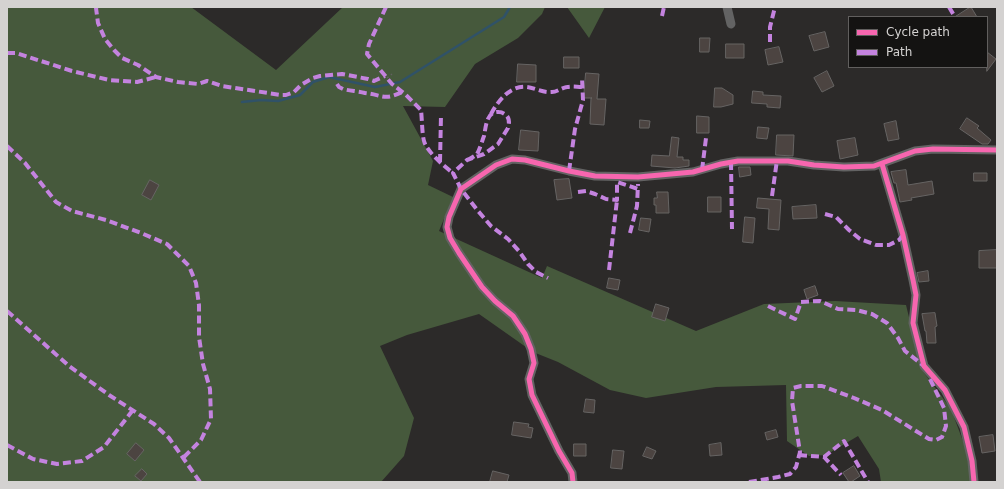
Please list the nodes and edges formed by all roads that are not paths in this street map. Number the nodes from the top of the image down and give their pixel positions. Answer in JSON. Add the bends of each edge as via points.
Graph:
{"nodes":[{"id":1,"x":727,"y":7,"type":"edge"},
{"id":2,"x":731,"y":24,"type":"dead end"},
{"id":3,"x":997,"y":150,"type":"edge"},
{"id":4,"x":882,"y":164,"type":"junction"},
{"id":5,"x":573,"y":482,"type":"edge"},
{"id":6,"x":974,"y":482,"type":"edge"}],
"edges":[{"from":1,"to":2,"type":"street"},
{"from":3,"to":4,"type":"street","via":[[934,149],[915,152]]},
{"from":4,"to":5,"type":"street","via":[[844,167],[788,161],[738,161],[693,172],[638,177],[595,176],[512,159],[496,165],[461,189],[449,217],[447,227],[450,238],[482,287],[513,316],[524,334],[531,348],[534,363],[529,379],[532,395],[572,474]]},
{"from":4,"to":6,"type":"street","via":[[903,234],[913,280],[916,295],[914,324],[924,366],[945,390],[964,427]]}]}
